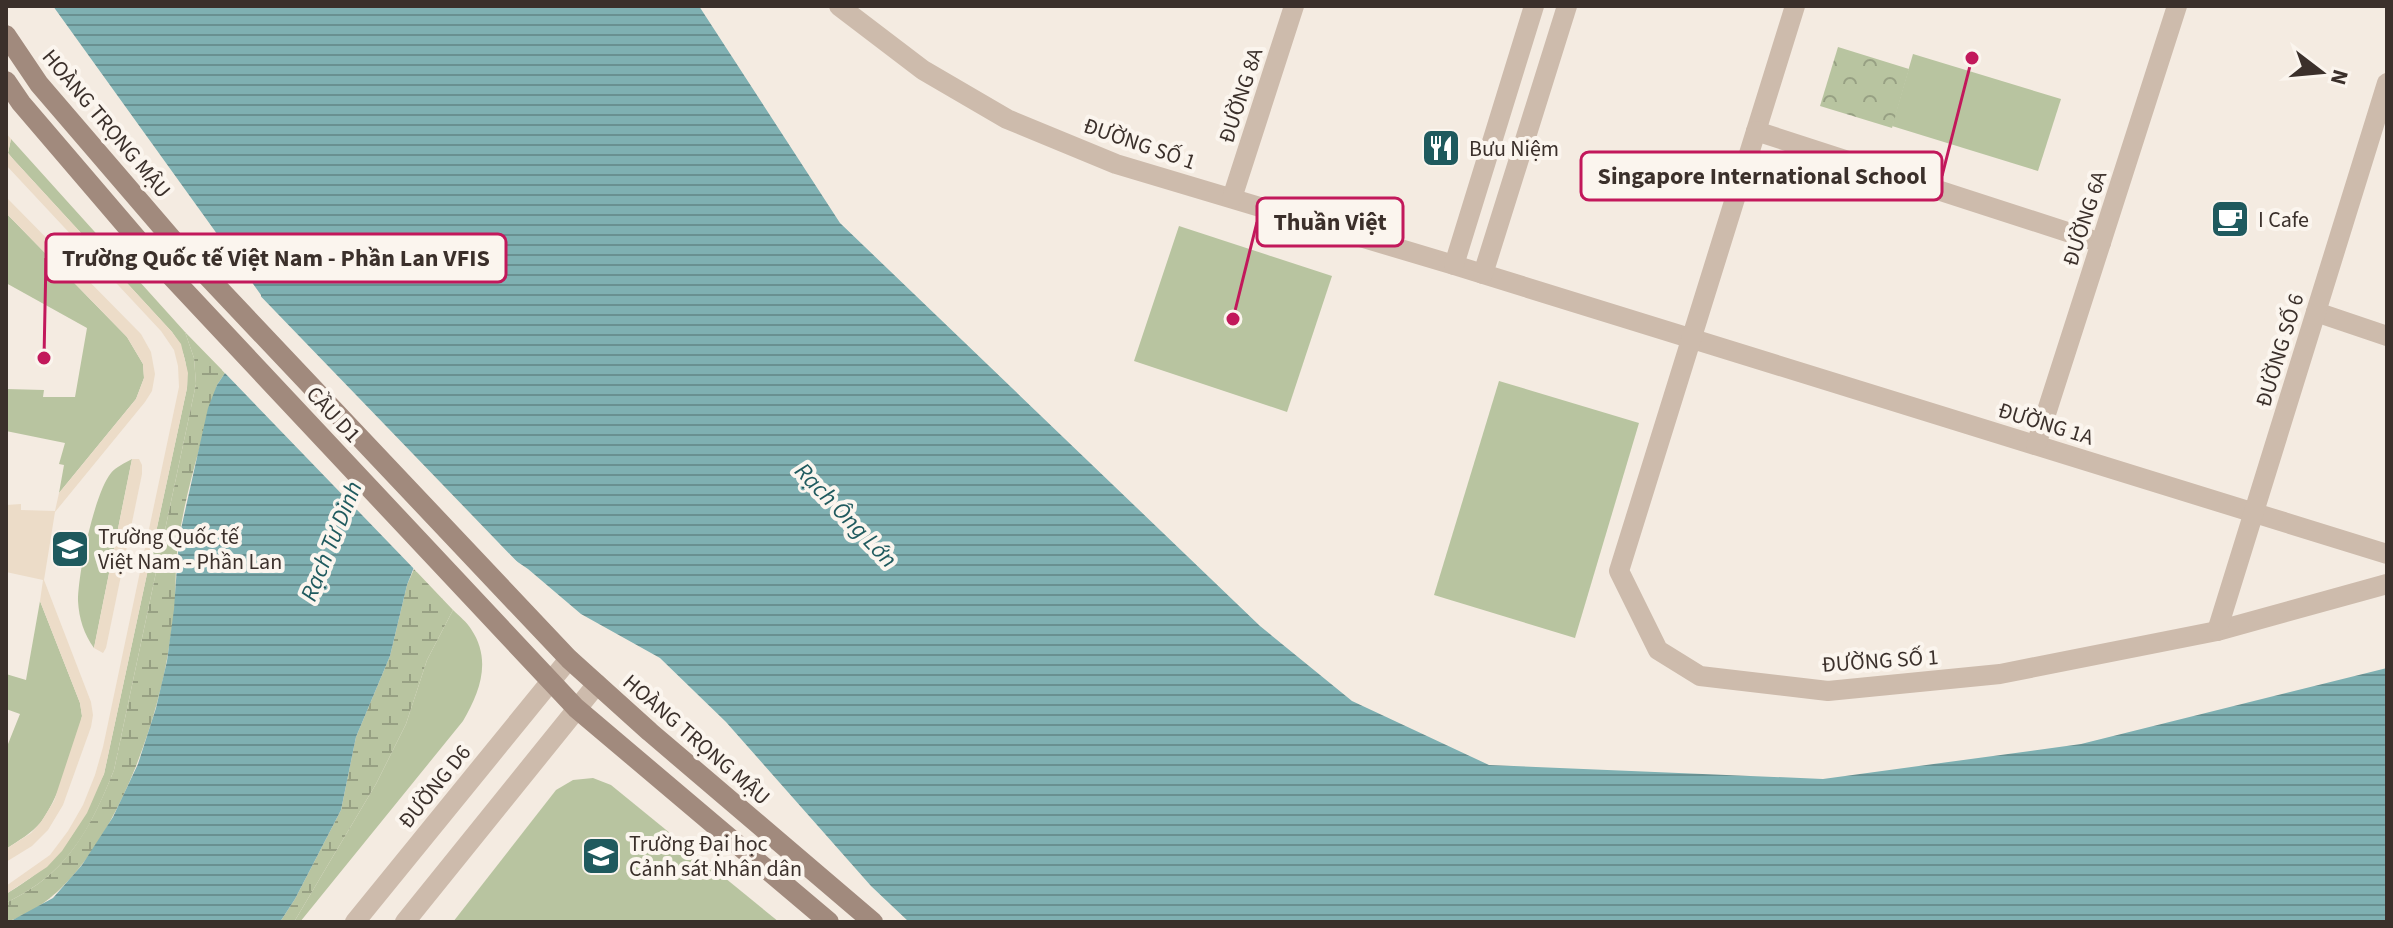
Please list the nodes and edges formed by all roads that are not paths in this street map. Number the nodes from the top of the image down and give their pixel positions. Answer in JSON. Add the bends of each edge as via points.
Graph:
{"nodes":[{"id":1,"x":839,"y":6,"type":"edge"},
{"id":2,"x":1294,"y":6,"type":"edge"},
{"id":3,"x":1534,"y":6,"type":"edge"},
{"id":4,"x":1567,"y":6,"type":"edge"},
{"id":5,"x":1795,"y":6,"type":"edge"},
{"id":6,"x":2177,"y":6,"type":"edge"},
{"id":7,"x":6,"y":35,"type":"edge"},
{"id":8,"x":6,"y":81,"type":"edge"},
{"id":9,"x":2387,"y":83,"type":"edge"},
{"id":10,"x":39,"y":84,"type":"junction"},
{"id":11,"x":18,"y":99,"type":"junction"},
{"id":12,"x":1756,"y":131,"type":"junction"},
{"id":13,"x":1232,"y":198,"type":"junction"},
{"id":14,"x":173,"y":240,"type":"joint"},
{"id":15,"x":2101,"y":243,"type":"junction"},
{"id":16,"x":1454,"y":265,"type":"junction"},
{"id":17,"x":1483,"y":274,"type":"junction"},
{"id":18,"x":2316,"y":312,"type":"junction"},
{"id":19,"x":2387,"y":336,"type":"edge"},
{"id":20,"x":1691,"y":338,"type":"junction"},
{"id":21,"x":2036,"y":445,"type":"junction"},
{"id":22,"x":2254,"y":513,"type":"junction"},
{"id":23,"x":2387,"y":554,"type":"edge"},
{"id":24,"x":498,"y":583,"type":"joint"},
{"id":25,"x":2387,"y":584,"type":"edge"},
{"id":26,"x":2217,"y":631,"type":"junction"},
{"id":27,"x":569,"y":659,"type":"junction"},
{"id":28,"x":550,"y":681,"type":"junction"},
{"id":29,"x":597,"y":684,"type":"junction"},
{"id":30,"x":576,"y":708,"type":"junction"},
{"id":31,"x":355,"y":922,"type":"edge"},
{"id":32,"x":405,"y":922,"type":"edge"},
{"id":33,"x":829,"y":922,"type":"edge"},
{"id":34,"x":873,"y":922,"type":"edge"}],
"edges":[{"from":1,"to":13,"type":"street","name":"ĐƯỜNG SỐ 1","via":[[923,70],[1007,119],[1116,164]]},
{"from":2,"to":13,"type":"street","name":"ĐƯỜNG 8A"},
{"from":3,"to":16,"type":"street"},
{"from":4,"to":17,"type":"street"},
{"from":5,"to":12,"type":"street","name":"ĐƯỜNG SỐ 1"},
{"from":6,"to":15,"type":"street","name":"ĐƯỜNG 6A"},
{"from":7,"to":10,"type":"main road","name":"HOÀNG TRỌNG MẬU"},
{"from":8,"to":11,"type":"main road"},
{"from":9,"to":18,"type":"street","name":"ĐƯỜNG SỐ 6"},
{"from":10,"to":11,"type":"street"},
{"from":10,"to":14,"type":"main road","name":"HOÀNG TRỌNG MẬU"},
{"from":11,"to":28,"type":"main road","name":"CẦU D1","via":[[151,255]]},
{"from":12,"to":15,"type":"street"},
{"from":12,"to":20,"type":"street","name":"ĐƯỜNG SỐ 1"},
{"from":13,"to":16,"type":"street","name":"ĐƯỜNG SỐ 1"},
{"from":14,"to":24,"type":"main road","name":"CẦU D1"},
{"from":15,"to":21,"type":"street","name":"ĐƯỜNG 6A"},
{"from":16,"to":17,"type":"street","name":"ĐƯỜNG SỐ 1"},
{"from":17,"to":20,"type":"street"},
{"from":18,"to":19,"type":"street"},
{"from":18,"to":22,"type":"street","name":"ĐƯỜNG SỐ 6"},
{"from":20,"to":21,"type":"street","name":"ĐƯỜNG 1A"},
{"from":20,"to":26,"type":"street","name":"ĐƯỜNG SỐ 1","via":[[1619,571],[1658,650],[1700,676],[1828,691],[2000,674]]},
{"from":21,"to":22,"type":"street","name":"ĐƯỜNG 1A"},
{"from":22,"to":23,"type":"street","name":"ĐƯỜNG 1A"},
{"from":22,"to":26,"type":"street","name":"ĐƯỜNG SỐ 6"},
{"from":24,"to":27,"type":"main road","name":"HOÀNG TRỌNG MẬU"},
{"from":25,"to":26,"type":"street","name":"ĐƯỜNG SỐ 1"},
{"from":27,"to":28,"type":"street","name":"ĐƯỜNG D6"},
{"from":27,"to":29,"type":"main road","name":"HOÀNG TRỌNG MẬU"},
{"from":28,"to":30,"type":"main road"},
{"from":28,"to":31,"type":"street","name":"ĐƯỜNG D6"},
{"from":29,"to":30,"type":"street"},
{"from":29,"to":34,"type":"main road","name":"HOÀNG TRỌNG MẬU"},
{"from":30,"to":32,"type":"street"},
{"from":30,"to":33,"type":"main road"}]}
